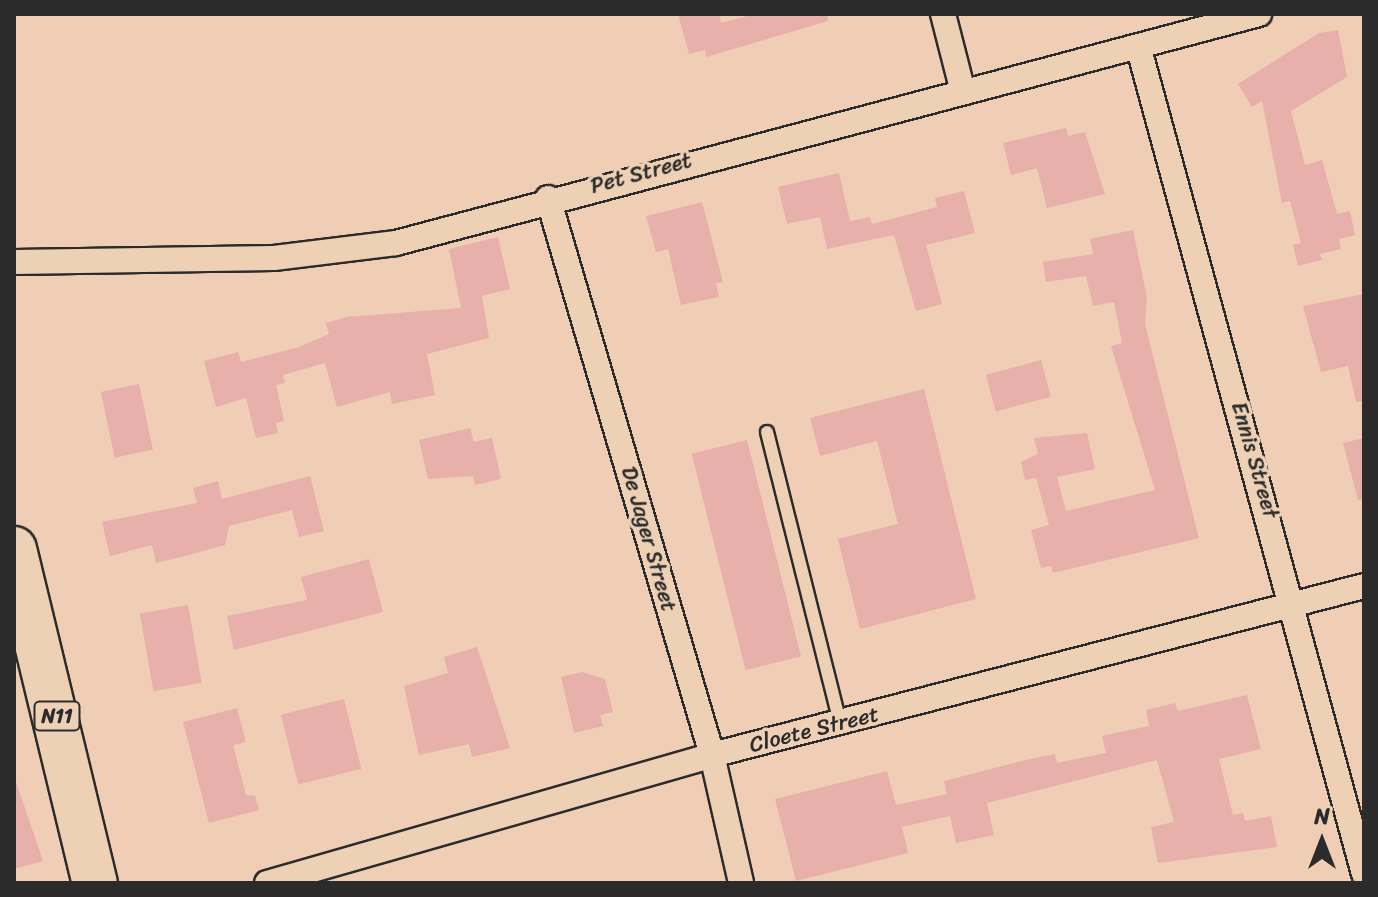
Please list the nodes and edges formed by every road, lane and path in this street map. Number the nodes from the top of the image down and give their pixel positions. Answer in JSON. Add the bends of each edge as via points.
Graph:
{"nodes":[{"id":1,"x":943,"y":14,"type":"edge"},
{"id":2,"x":1259,"y":14,"type":"edge"},
{"id":3,"x":1139,"y":49,"type":"junction"},
{"id":4,"x":962,"y":88,"type":"junction"},
{"id":5,"x":548,"y":198,"type":"junction"},
{"id":6,"x":14,"y":262,"type":"edge"},
{"id":7,"x":767,"y":432,"type":"dead end"},
{"id":8,"x":14,"y":549,"type":"edge"},
{"id":9,"x":1364,"y":586,"type":"edge"},
{"id":10,"x":1295,"y":604,"type":"junction"},
{"id":11,"x":840,"y":723,"type":"junction"},
{"id":12,"x":712,"y":755,"type":"junction"},
{"id":13,"x":1364,"y":874,"type":"edge"},
{"id":14,"x":95,"y":883,"type":"edge"},
{"id":15,"x":267,"y":883,"type":"edge"},
{"id":16,"x":741,"y":883,"type":"edge"}],
"edges":[{"from":1,"to":4,"type":"street"},
{"from":2,"to":3,"type":"street","name":"Pet Street"},
{"from":3,"to":4,"type":"street","name":"Pet Street"},
{"from":3,"to":10,"type":"street","name":"Ennis Street"},
{"from":4,"to":5,"type":"street","name":"Pet Street"},
{"from":5,"to":6,"type":"street","name":"Pet Street","via":[[346,252]]},
{"from":5,"to":12,"type":"street","name":"De Jager Street"},
{"from":7,"to":11,"type":"lane"},
{"from":8,"to":14,"type":"highway","number":"N11","via":[[36,658]]},
{"from":9,"to":10,"type":"street","name":"Cloete Street"},
{"from":10,"to":11,"type":"street","name":"Cloete Street"},
{"from":10,"to":13,"type":"street","name":"Ennis Street"},
{"from":11,"to":12,"type":"street","name":"Cloete Street"},
{"from":12,"to":15,"type":"street","name":"Cloete Street"},
{"from":12,"to":16,"type":"street","name":"De Jager Street"}]}
